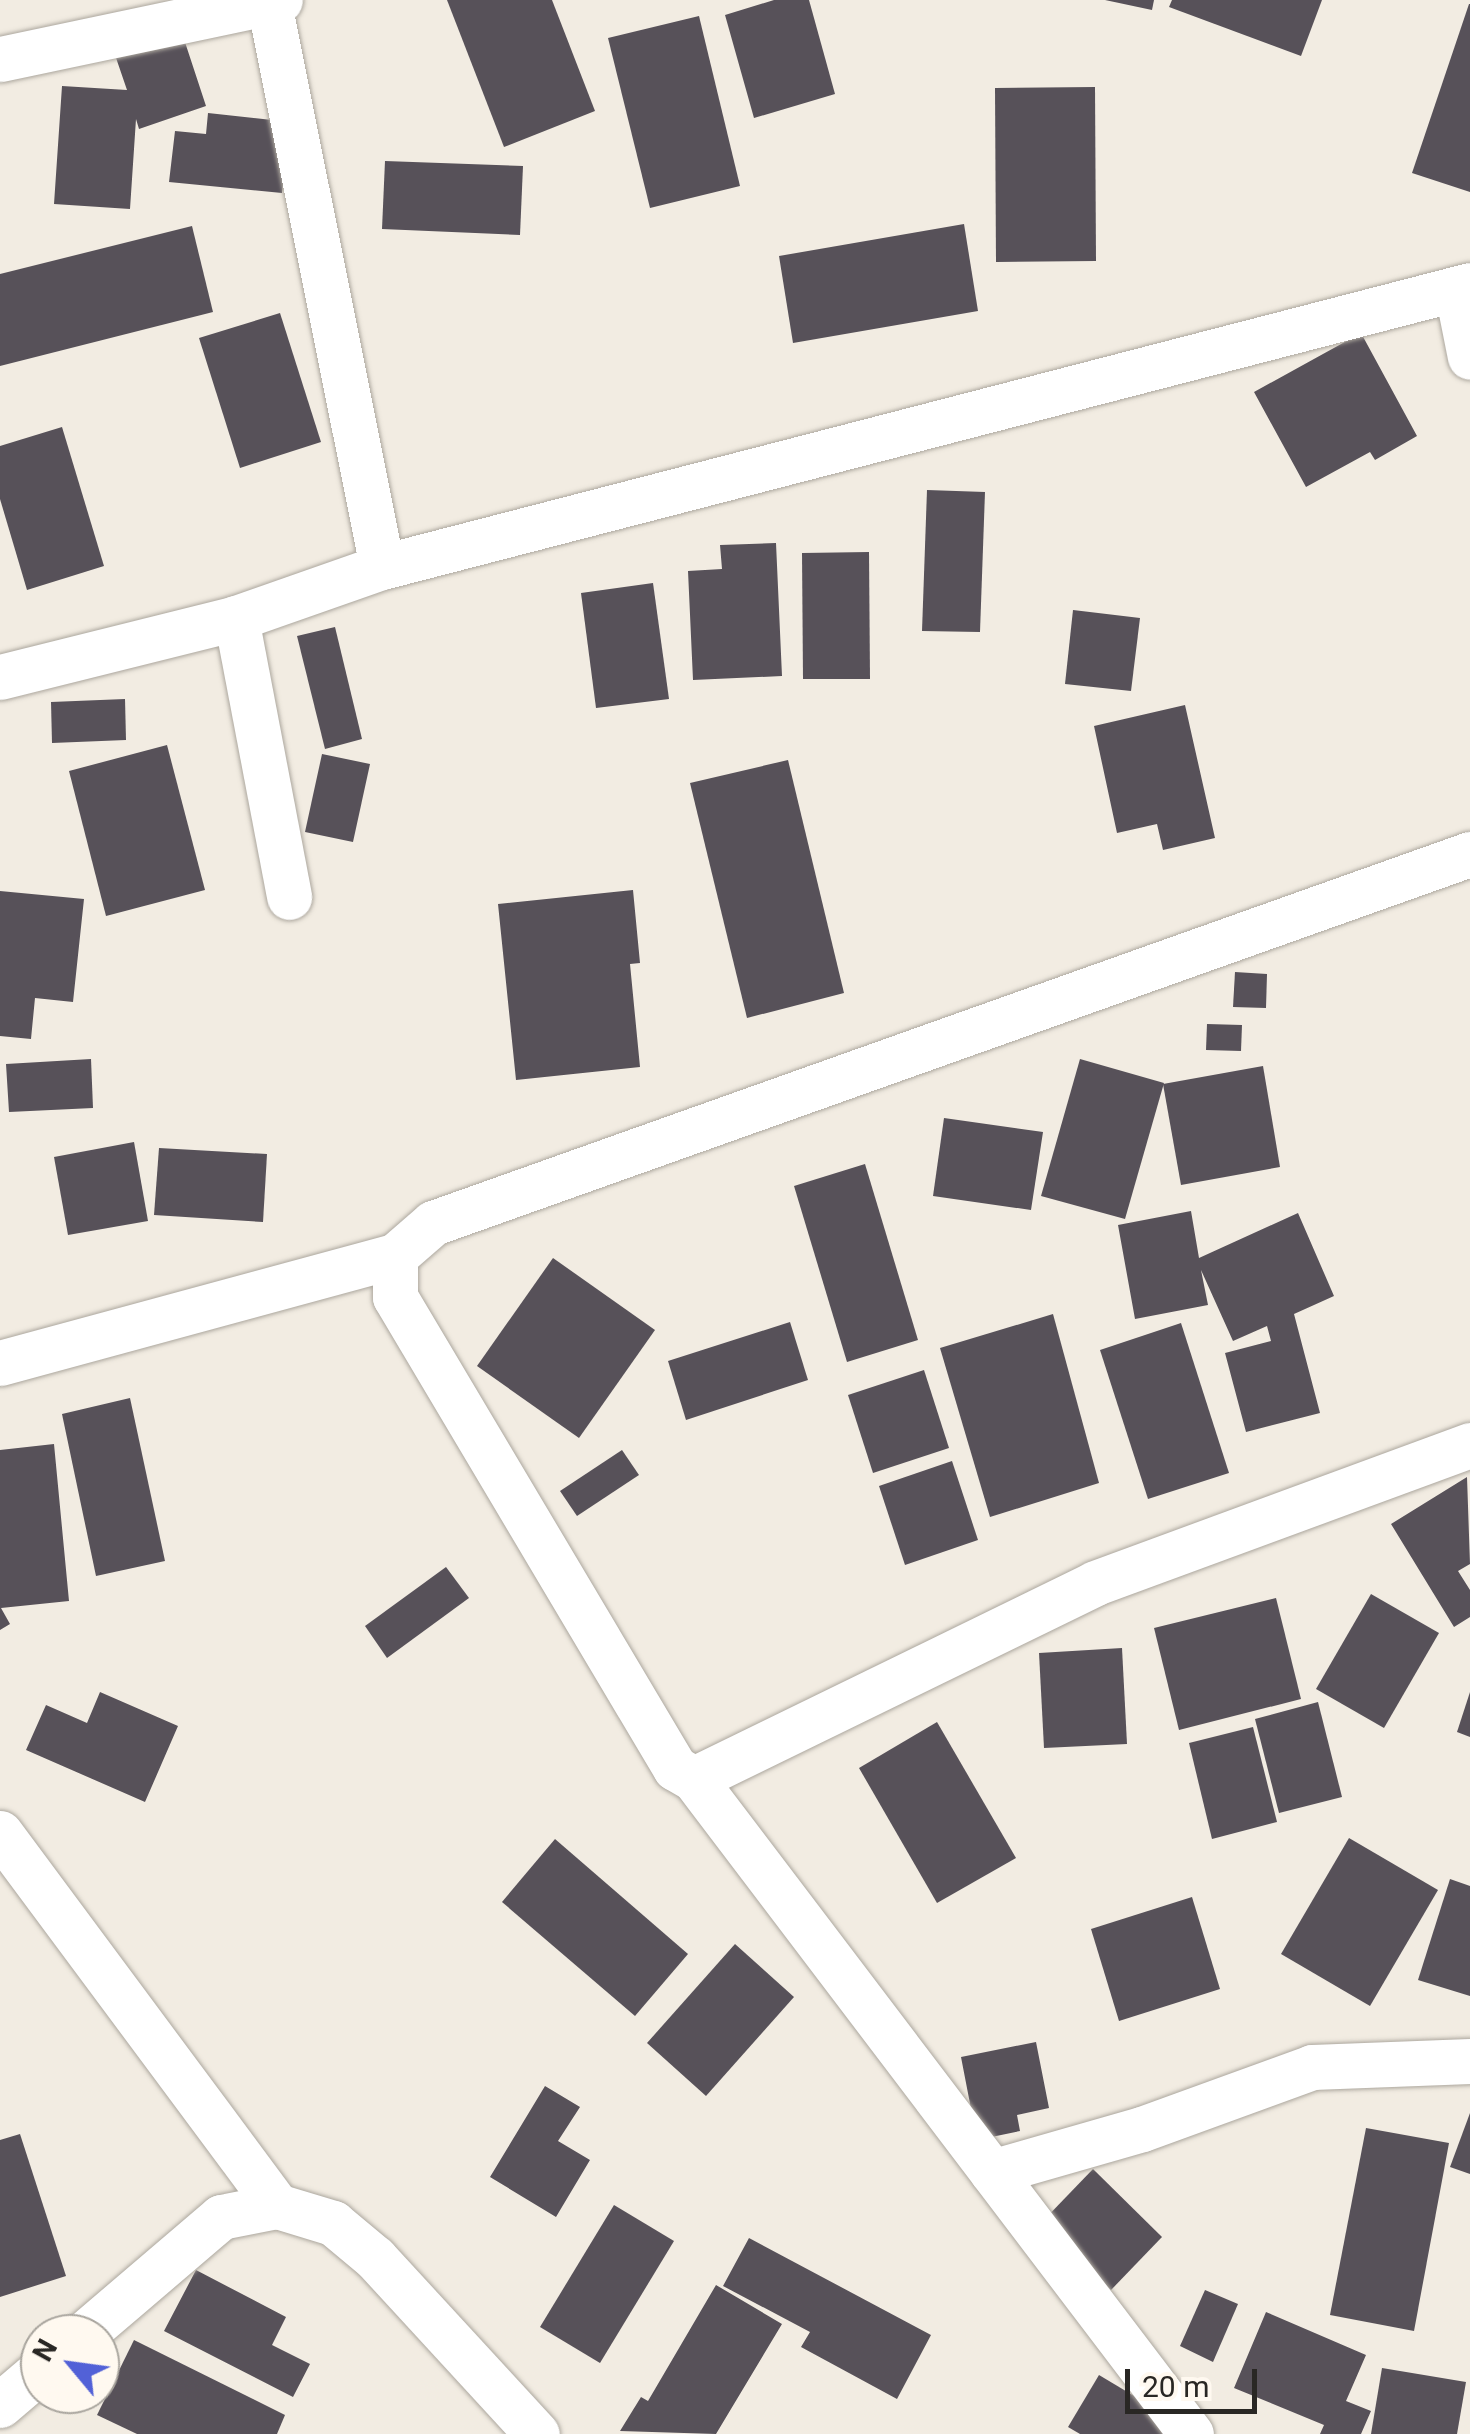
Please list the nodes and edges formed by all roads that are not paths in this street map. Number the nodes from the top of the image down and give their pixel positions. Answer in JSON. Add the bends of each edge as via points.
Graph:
{"nodes":[{"id":1,"x":274,"y":2,"type":"edge"},
{"id":2,"x":0,"y":59,"type":"edge"},
{"id":3,"x":1463,"y":289,"type":"edge"},
{"id":4,"x":1470,"y":357,"type":"edge"},
{"id":5,"x":382,"y":567,"type":"junction"},
{"id":6,"x":236,"y":618,"type":"junction"},
{"id":7,"x":0,"y":677,"type":"edge"},
{"id":8,"x":1470,"y":854,"type":"edge"},
{"id":9,"x":289,"y":897,"type":"dead end"},
{"id":10,"x":395,"y":1256,"type":"junction"},
{"id":11,"x":0,"y":1363,"type":"edge"},
{"id":12,"x":1470,"y":1446,"type":"edge"},
{"id":13,"x":694,"y":1780,"type":"junction"},
{"id":14,"x":0,"y":1833,"type":"edge"},
{"id":15,"x":1470,"y":2061,"type":"edge"},
{"id":16,"x":992,"y":2172,"type":"junction"},
{"id":17,"x":277,"y":2206,"type":"junction"},
{"id":18,"x":108,"y":2314,"type":"edge"},
{"id":19,"x":20,"y":2388,"type":"edge"},
{"id":20,"x":0,"y":2405,"type":"edge"},
{"id":21,"x":536,"y":2434,"type":"edge"},
{"id":22,"x":1191,"y":2434,"type":"edge"}],
"edges":[{"from":1,"to":2,"type":"street"},
{"from":1,"to":5,"type":"street"},
{"from":3,"to":4,"type":"street"},
{"from":3,"to":5,"type":"street"},
{"from":5,"to":6,"type":"street"},
{"from":6,"to":7,"type":"street"},
{"from":6,"to":9,"type":"street"},
{"from":8,"to":10,"type":"street","via":[[433,1224]]},
{"from":10,"to":11,"type":"street"},
{"from":10,"to":13,"type":"street","via":[[395,1297],[675,1768]]},
{"from":12,"to":13,"type":"street","via":[[1096,1583]]},
{"from":13,"to":16,"type":"street"},
{"from":14,"to":17,"type":"street"},
{"from":15,"to":16,"type":"street","via":[[1312,2067],[1142,2129]]},
{"from":16,"to":22,"type":"street"},
{"from":17,"to":18,"type":"street","via":[[222,2218]]},
{"from":17,"to":21,"type":"street","via":[[333,2223],[375,2258]]},
{"from":19,"to":20,"type":"street"}]}
